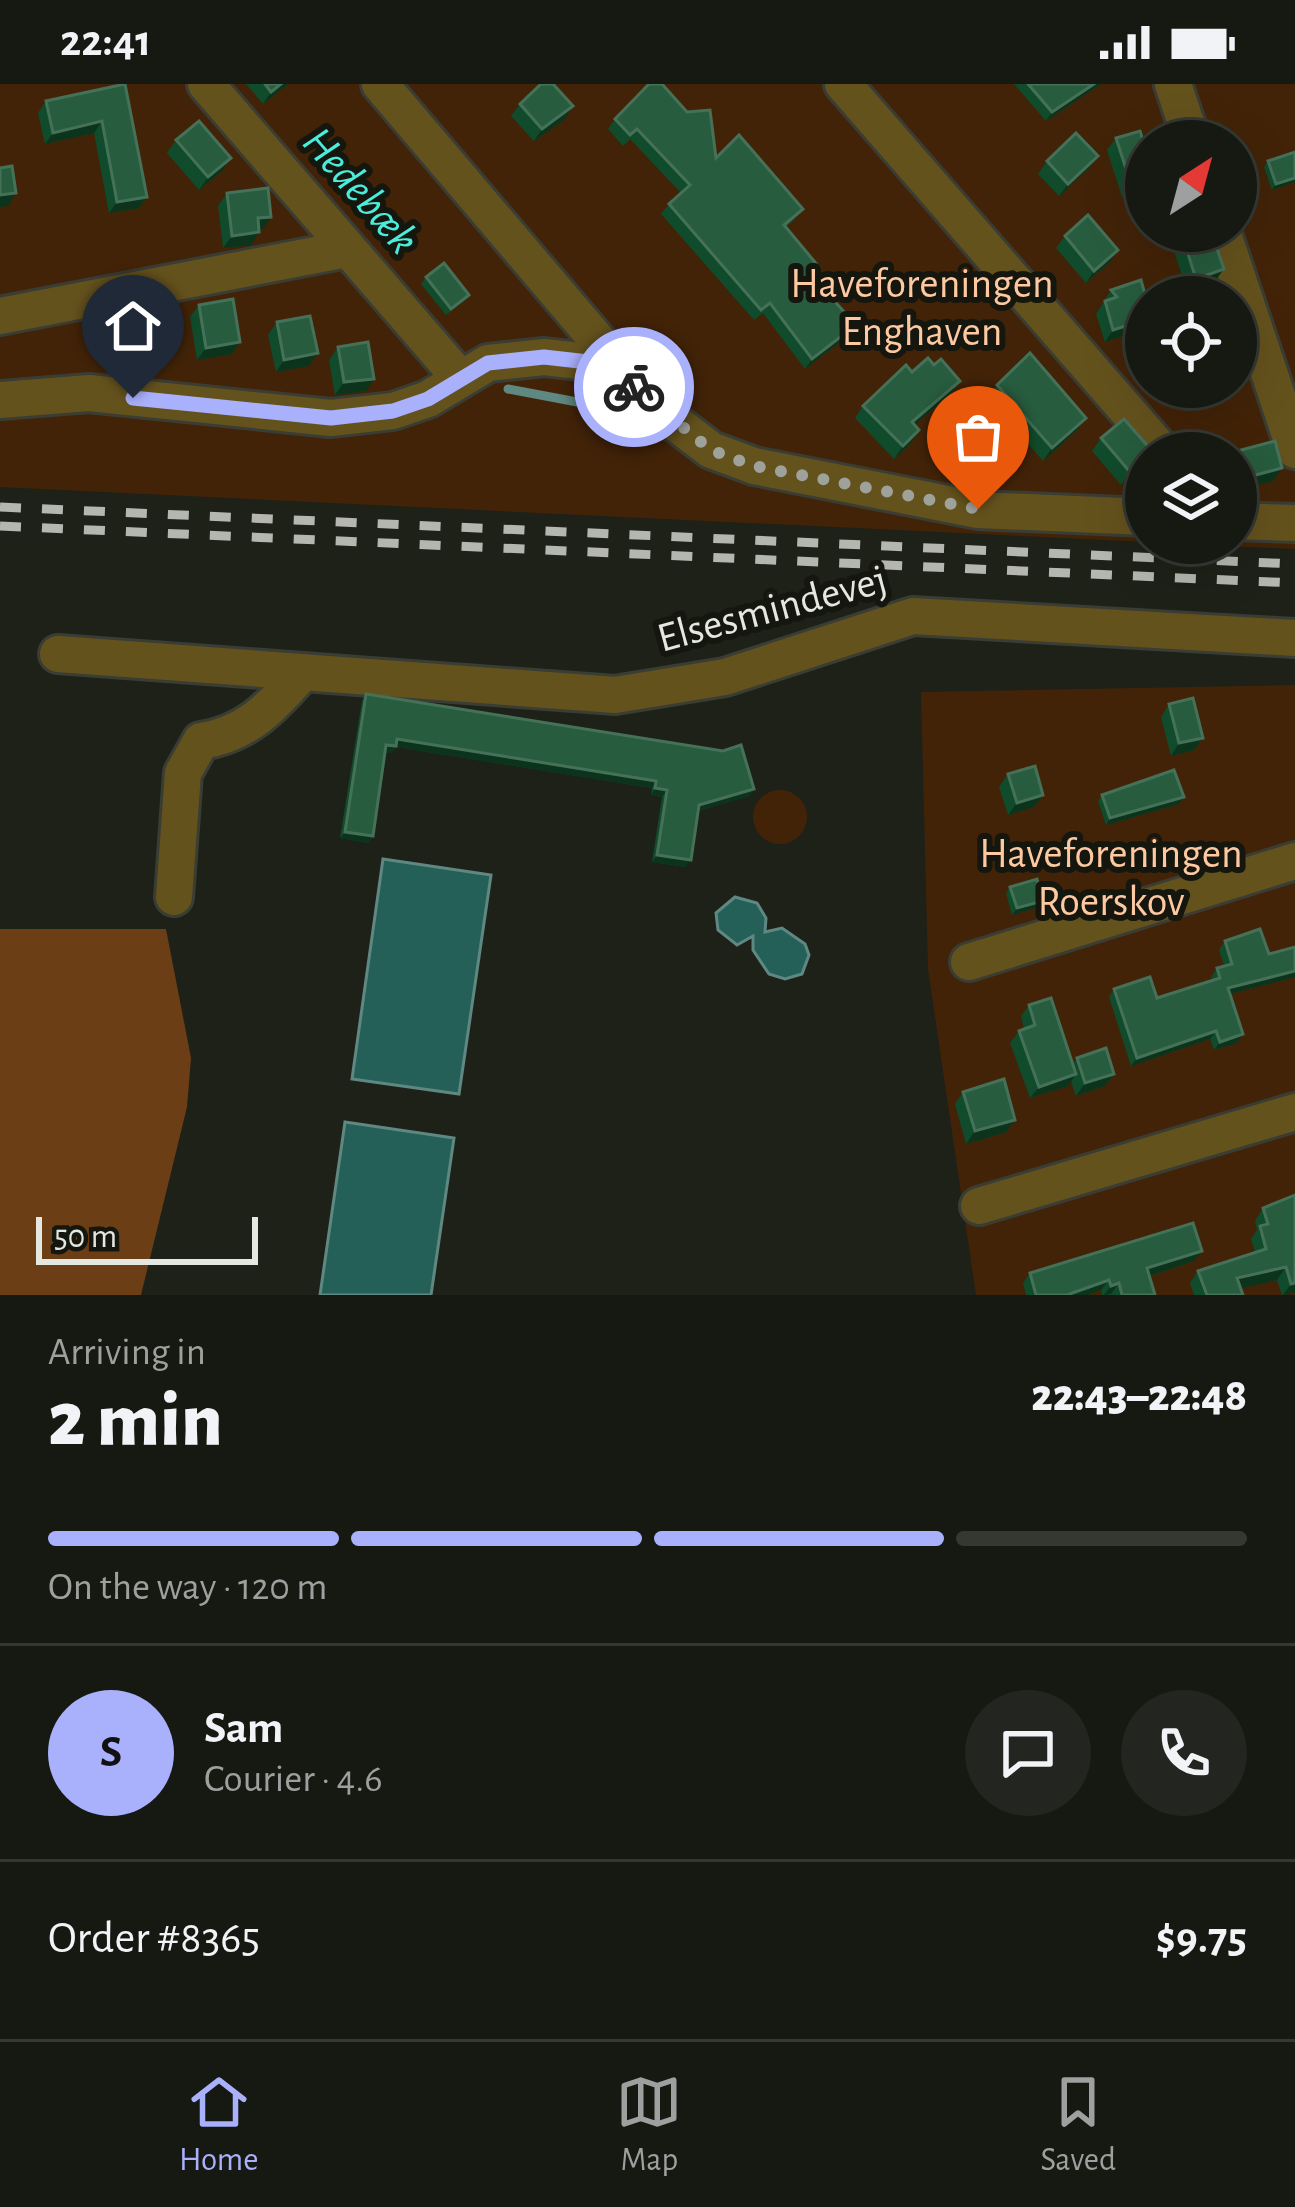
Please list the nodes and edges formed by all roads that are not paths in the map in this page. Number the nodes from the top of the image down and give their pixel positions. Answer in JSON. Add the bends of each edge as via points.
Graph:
{"nodes":[{"id":1,"x":206,"y":84,"type":"edge"},
{"id":2,"x":380,"y":84,"type":"edge"},
{"id":3,"x":843,"y":84,"type":"edge"},
{"id":4,"x":1173,"y":84,"type":"edge"},
{"id":5,"x":1185,"y":120,"type":"edge"},
{"id":6,"x":346,"y":249,"type":"junction"},
{"id":7,"x":1229,"y":252,"type":"edge"},
{"id":8,"x":0,"y":316,"type":"edge"},
{"id":9,"x":459,"y":377,"type":"junction"},
{"id":10,"x":641,"y":392,"type":"junction"},
{"id":11,"x":0,"y":400,"type":"edge"},
{"id":12,"x":1146,"y":432,"type":"edge"},
{"id":13,"x":1295,"y":450,"type":"edge"},
{"id":14,"x":1125,"y":516,"type":"edge"},
{"id":15,"x":1257,"y":522,"type":"edge"},
{"id":16,"x":1295,"y":523,"type":"edge"},
{"id":17,"x":1295,"y":638,"type":"edge"},
{"id":18,"x":58,"y":654,"type":"dead end"},
{"id":19,"x":302,"y":673,"type":"junction"},
{"id":20,"x":1295,"y":861,"type":"edge"},
{"id":21,"x":174,"y":897,"type":"dead end"},
{"id":22,"x":969,"y":962,"type":"dead end"},
{"id":23,"x":1295,"y":1112,"type":"edge"},
{"id":24,"x":979,"y":1206,"type":"dead end"}],
"edges":[{"from":1,"to":6,"type":"street"},
{"from":2,"to":10,"type":"street"},
{"from":3,"to":12,"type":"street"},
{"from":4,"to":5,"type":"street"},
{"from":6,"to":8,"type":"street"},
{"from":6,"to":9,"type":"street"},
{"from":7,"to":13,"type":"street"},
{"from":9,"to":10,"type":"street","via":[[488,363],[544,357],[597,363]]},
{"from":9,"to":11,"type":"street","via":[[393,411],[331,418],[89,392]]},
{"from":10,"to":14,"type":"street","via":[[711,450],[754,466],[978,509]]},
{"from":15,"to":16,"type":"street"},
{"from":17,"to":19,"type":"street","name":"Elsesmindevej","via":[[913,616],[725,676],[615,695]]},
{"from":18,"to":19,"type":"street","name":"Elsesmindevej"},
{"from":19,"to":21,"type":"street","via":[[258,720],[230,737],[201,741],[183,773]]},
{"from":20,"to":22,"type":"street"},
{"from":23,"to":24,"type":"street"}]}
